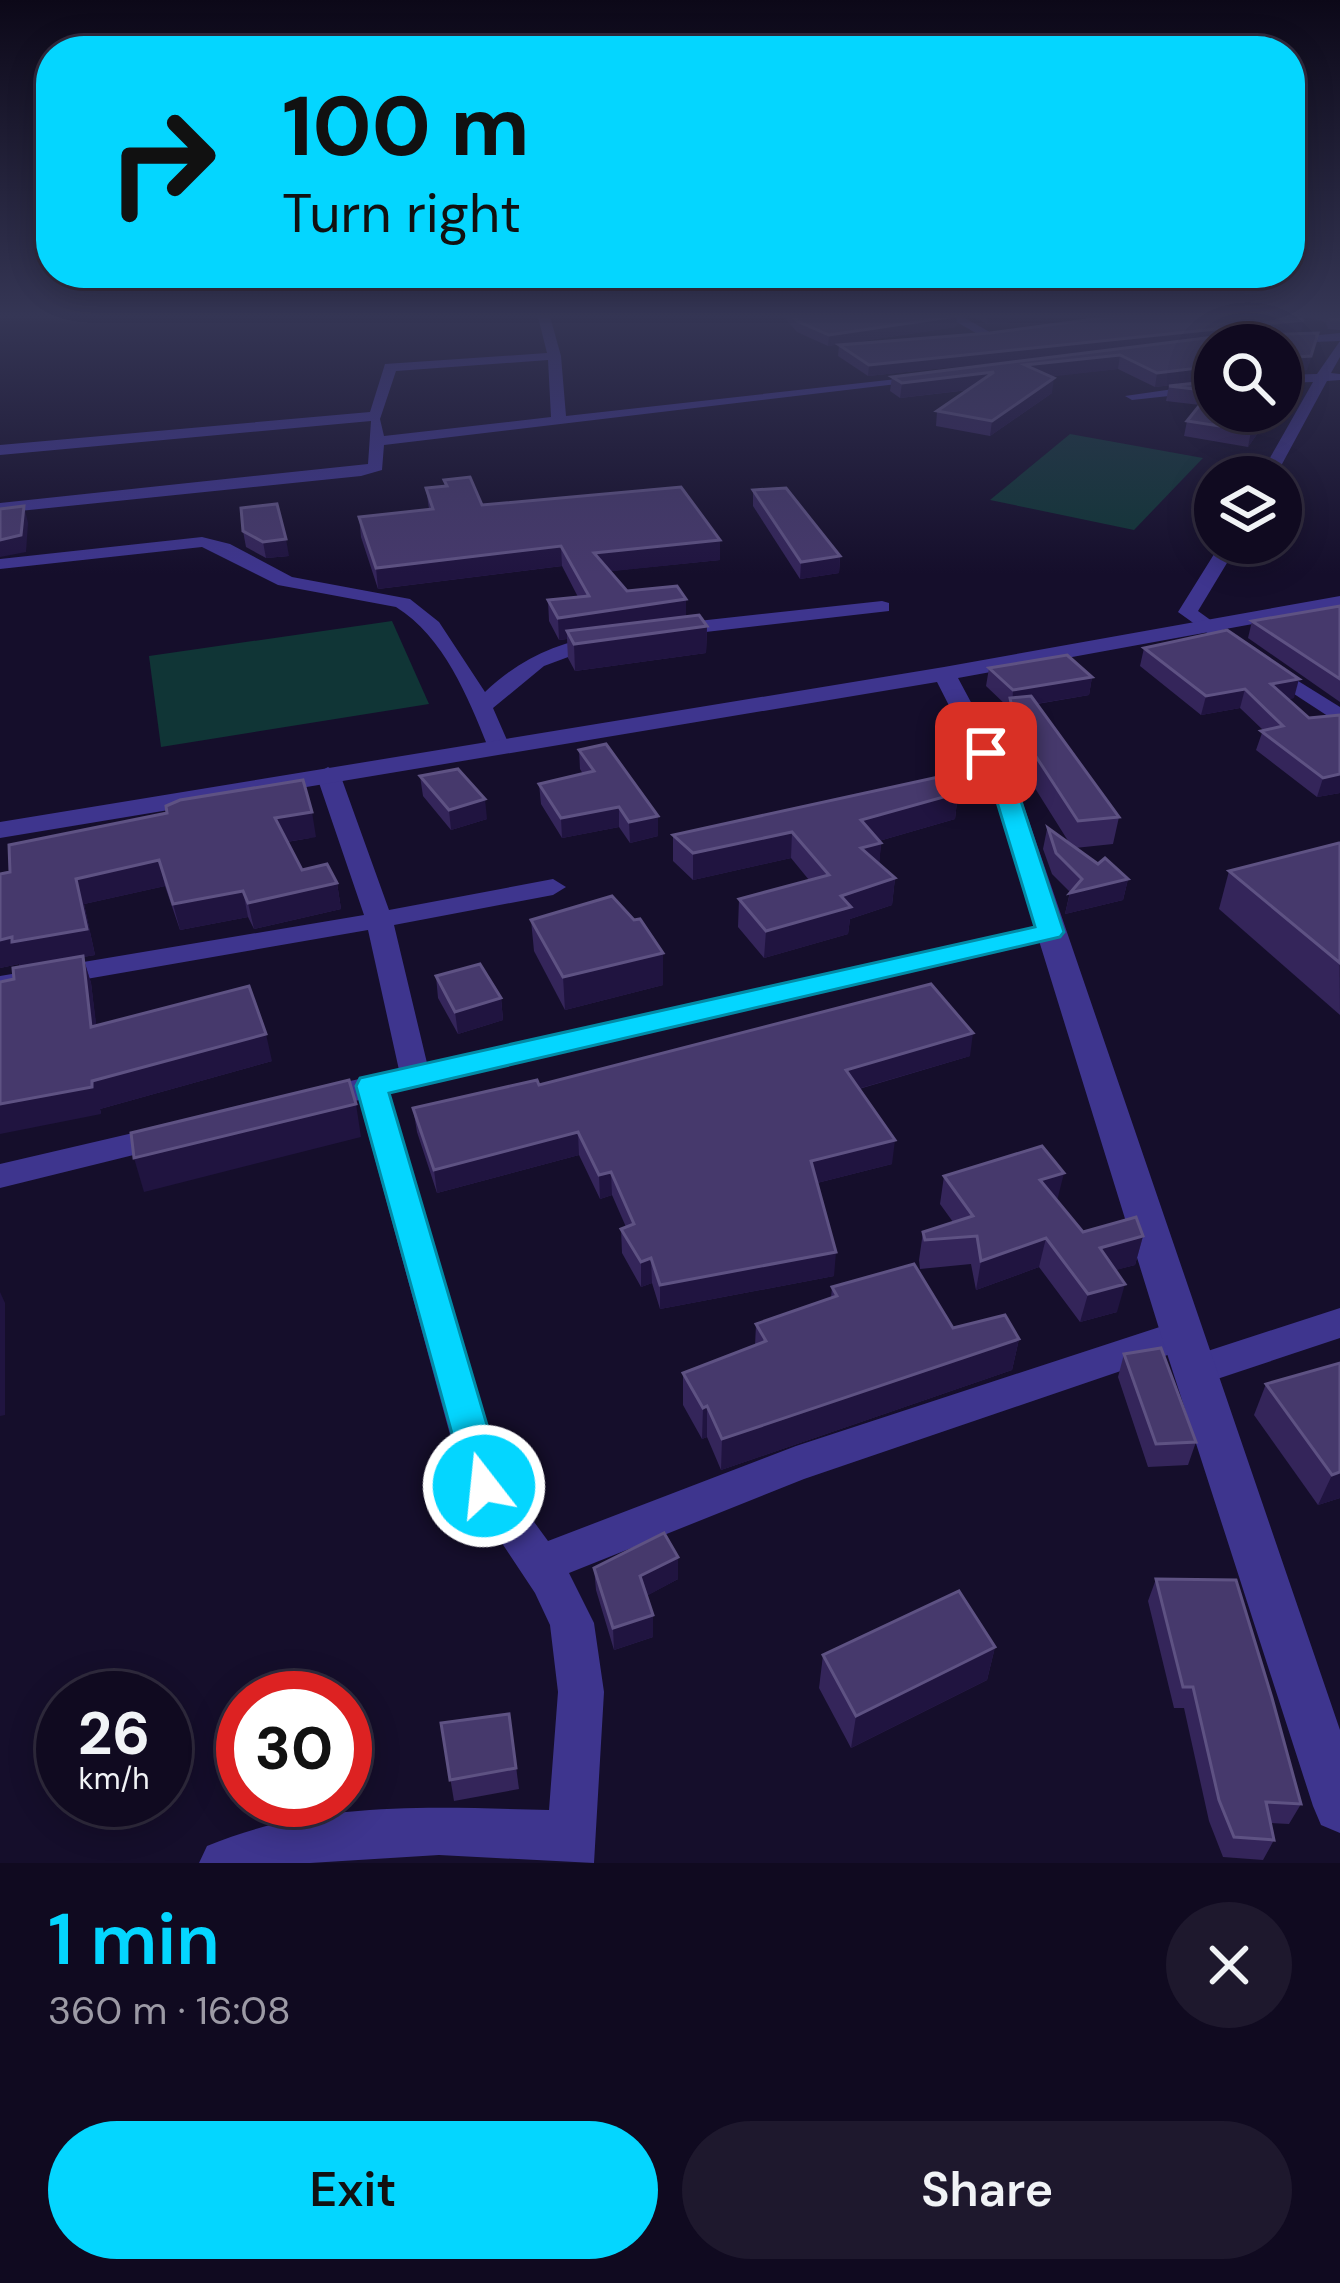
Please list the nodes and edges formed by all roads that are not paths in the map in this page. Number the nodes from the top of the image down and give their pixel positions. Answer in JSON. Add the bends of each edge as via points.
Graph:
{"nodes":[{"id":1,"x":381,"y":400,"type":"edge"},
{"id":2,"x":557,"y":400,"type":"edge"},
{"id":3,"x":741,"y":400,"type":"edge"},
{"id":4,"x":1317,"y":400,"type":"edge"},
{"id":5,"x":376,"y":416,"type":"junction"},
{"id":6,"x":559,"y":420,"type":"junction"},
{"id":7,"x":378,"y":441,"type":"junction"},
{"id":8,"x":0,"y":450,"type":"edge"},
{"id":9,"x":1281,"y":456,"type":"edge"},
{"id":10,"x":0,"y":508,"type":"edge"},
{"id":11,"x":0,"y":564,"type":"edge"},
{"id":12,"x":1217,"y":564,"type":"edge"},
{"id":13,"x":1340,"y":602,"type":"edge"},
{"id":14,"x":882,"y":607,"type":"dead end"},
{"id":15,"x":1204,"y":626,"type":"junction"},
{"id":16,"x":944,"y":674,"type":"junction"},
{"id":17,"x":483,"y":706,"type":"junction"},
{"id":18,"x":1340,"y":717,"type":"edge"},
{"id":19,"x":499,"y":747,"type":"junction"},
{"id":20,"x":328,"y":774,"type":"junction"},
{"id":21,"x":0,"y":830,"type":"edge"},
{"id":22,"x":553,"y":887,"type":"dead end"},
{"id":23,"x":380,"y":922,"type":"junction"},
{"id":24,"x":1050,"y":932,"type":"junction"},
{"id":25,"x":0,"y":985,"type":"edge"},
{"id":26,"x":415,"y":1075,"type":"junction"},
{"id":27,"x":371,"y":1086,"type":"junction"},
{"id":28,"x":286,"y":1107,"type":"edge"},
{"id":29,"x":200,"y":1128,"type":"edge"},
{"id":30,"x":0,"y":1176,"type":"edge"},
{"id":31,"x":1340,"y":1323,"type":"edge"},
{"id":32,"x":1187,"y":1353,"type":"junction"},
{"id":33,"x":538,"y":1565,"type":"junction"},
{"id":34,"x":1337,"y":1787,"type":"edge"},
{"id":35,"x":570,"y":1849,"type":"edge"},
{"id":36,"x":224,"y":1863,"type":"edge"}],
"edges":[{"from":1,"to":5,"type":"street"},
{"from":2,"to":6,"type":"street"},
{"from":3,"to":6,"type":"street"},
{"from":4,"to":9,"type":"street"},
{"from":5,"to":7,"type":"street"},
{"from":5,"to":8,"type":"street"},
{"from":6,"to":7,"type":"street"},
{"from":7,"to":10,"type":"street","via":[[376,466],[361,471]]},
{"from":11,"to":17,"type":"street","via":[[220,545],[290,583],[422,613]]},
{"from":12,"to":15,"type":"street","via":[[1188,611]]},
{"from":13,"to":15,"type":"street"},
{"from":14,"to":17,"type":"street","via":[[644,633],[542,655]]},
{"from":15,"to":16,"type":"street"},
{"from":15,"to":18,"type":"street"},
{"from":16,"to":19,"type":"street"},
{"from":16,"to":24,"type":"street","via":[[1006,792]]},
{"from":17,"to":19,"type":"street"},
{"from":19,"to":20,"type":"street"},
{"from":20,"to":21,"type":"street"},
{"from":20,"to":23,"type":"street"},
{"from":22,"to":23,"type":"street"},
{"from":23,"to":25,"type":"street"},
{"from":23,"to":26,"type":"street"},
{"from":24,"to":26,"type":"street"},
{"from":24,"to":32,"type":"street"},
{"from":26,"to":27,"type":"street"},
{"from":27,"to":28,"type":"street"},
{"from":27,"to":33,"type":"street","via":[[484,1486]]},
{"from":29,"to":30,"type":"street"},
{"from":31,"to":32,"type":"street"},
{"from":32,"to":33,"type":"street","via":[[796,1465]]},
{"from":32,"to":34,"type":"street"},
{"from":33,"to":35,"type":"street","via":[[572,1623],[581,1692]]},
{"from":35,"to":36,"type":"street","via":[[347,1832]]}]}
